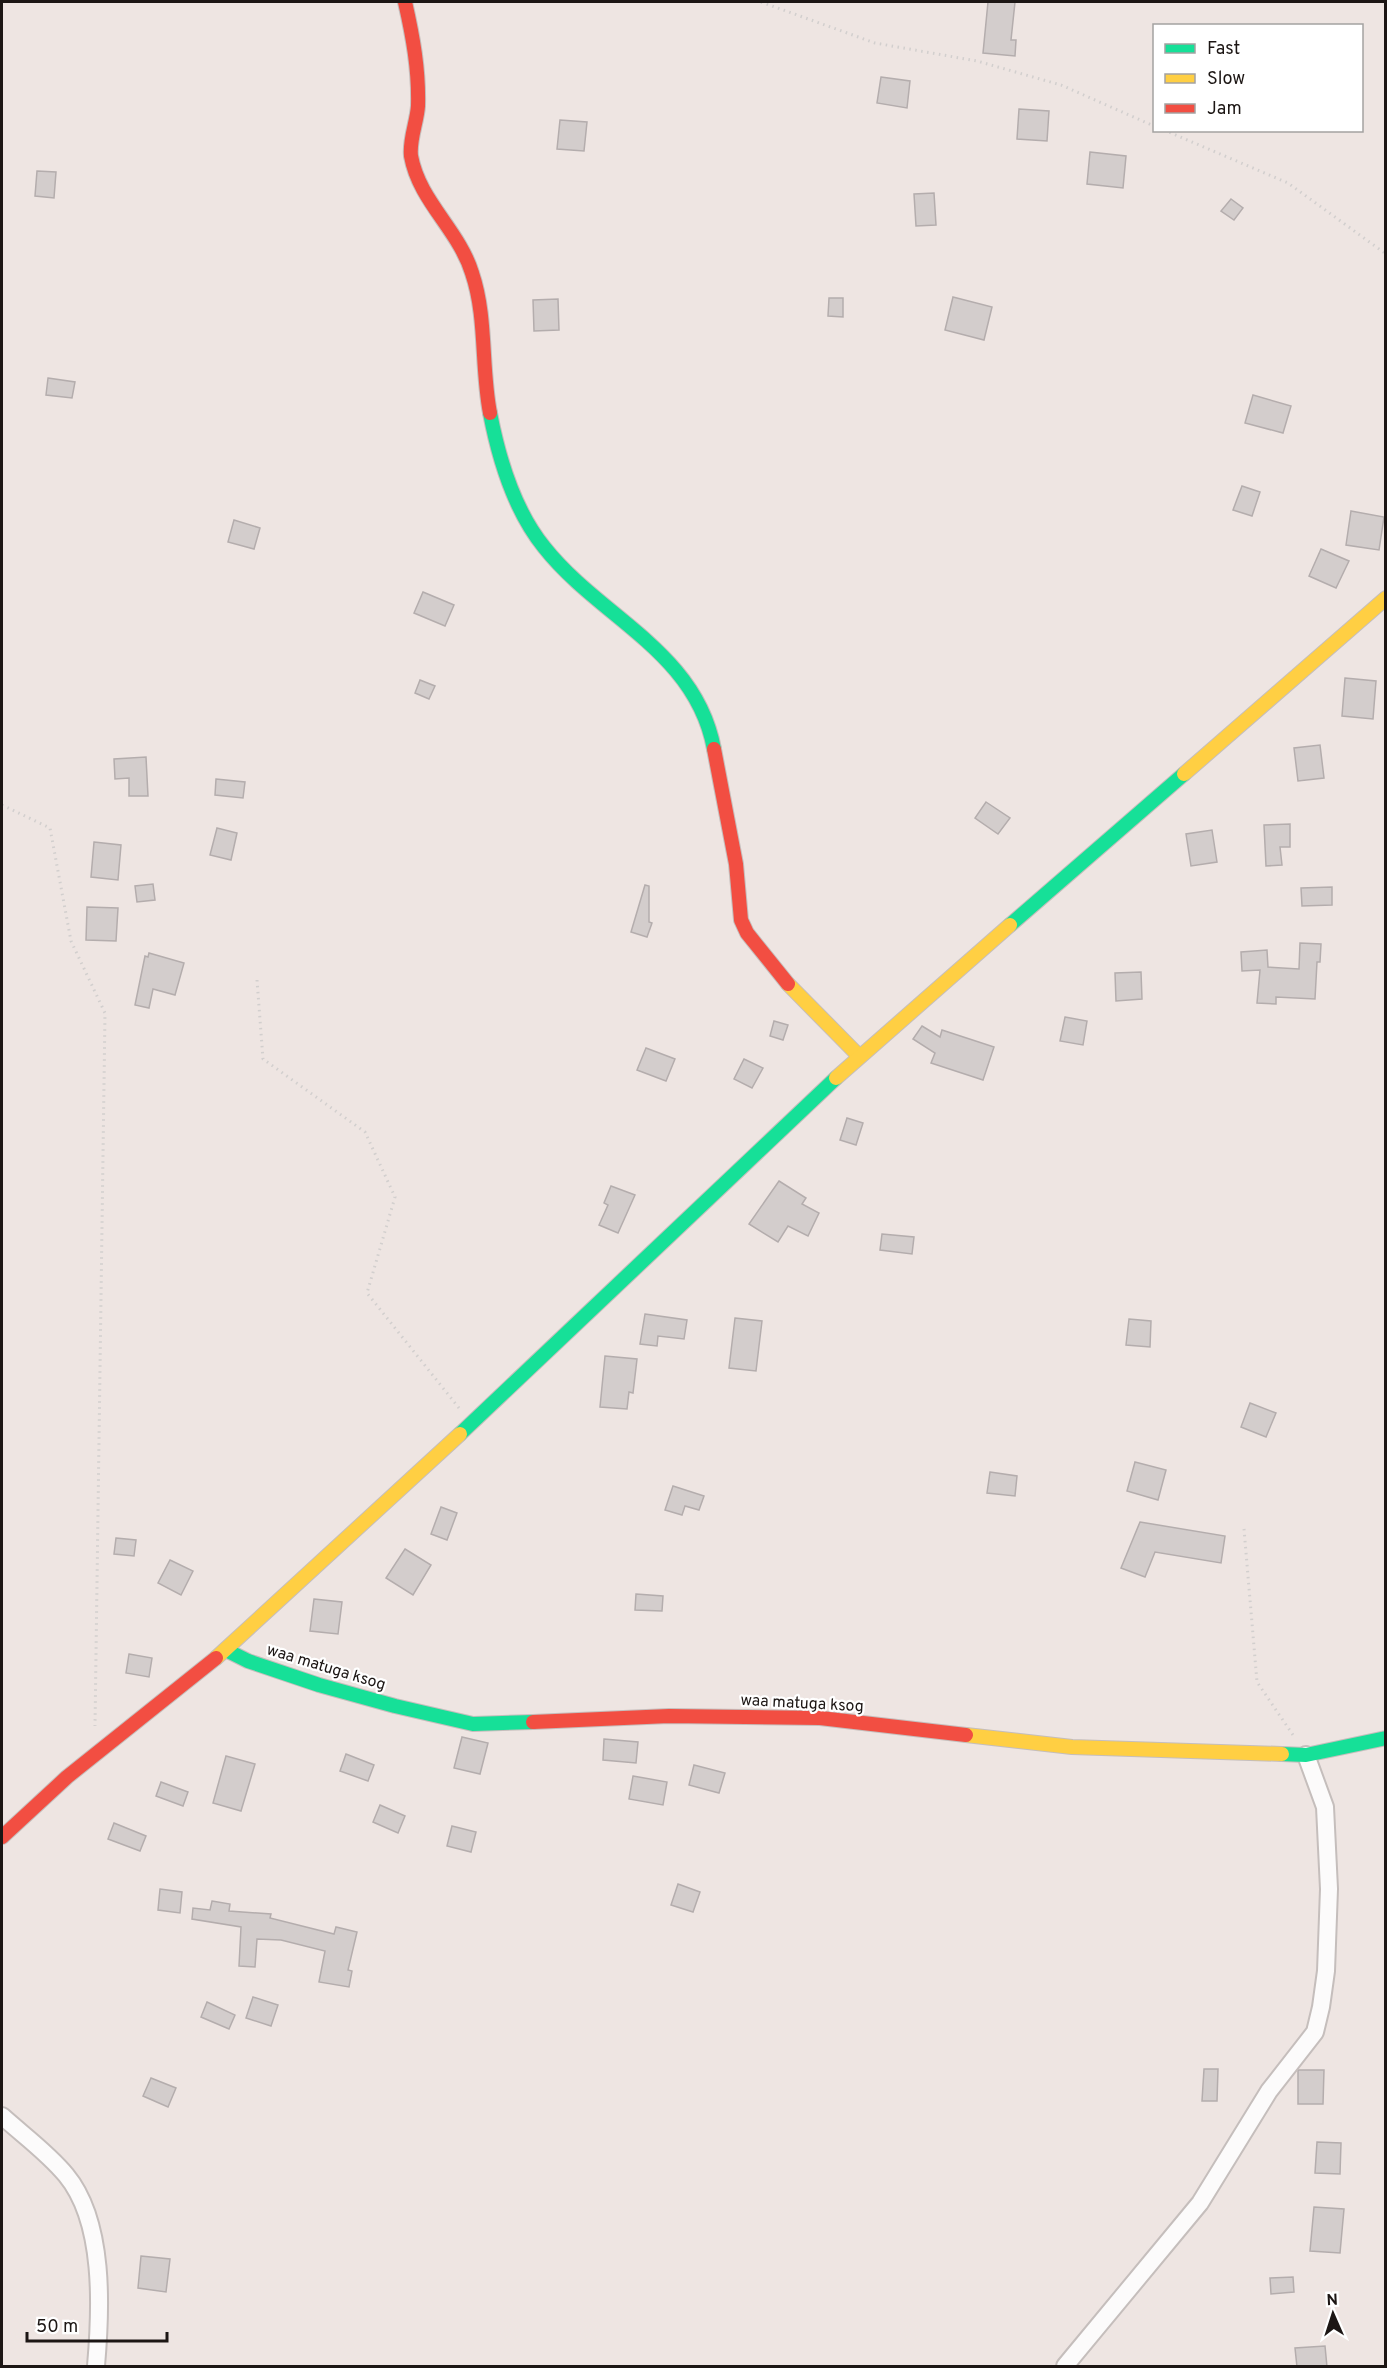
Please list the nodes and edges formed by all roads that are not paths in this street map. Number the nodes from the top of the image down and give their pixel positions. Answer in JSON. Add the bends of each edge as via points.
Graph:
{"nodes":[{"id":1,"x":405,"y":2,"type":"edge"},
{"id":2,"x":1386,"y":598,"type":"edge"},
{"id":3,"x":860,"y":1056,"type":"junction"},
{"id":4,"x":226,"y":1650,"type":"junction"},
{"id":5,"x":1386,"y":1738,"type":"edge"},
{"id":6,"x":1306,"y":1755,"type":"junction"},
{"id":7,"x":2,"y":1837,"type":"edge"},
{"id":8,"x":2,"y":2116,"type":"edge"},
{"id":9,"x":96,"y":2367,"type":"edge"},
{"id":10,"x":1065,"y":2367,"type":"edge"}],
"edges":[{"from":1,"to":3,"type":"street","via":[[417,59],[419,93],[411,153],[420,180],[477,284],[491,420],[508,480],[539,542],[661,650],[693,690],[709,721],[736,864],[741,920],[783,979]]},
{"from":2,"to":3,"type":"street"},
{"from":3,"to":4,"type":"street"},
{"from":4,"to":6,"type":"street","name":"waa matuga ksog","via":[[319,1685],[464,1723],[669,1716],[820,1718],[1072,1747]]},
{"from":4,"to":7,"type":"street","via":[[95,1755]]},
{"from":5,"to":6,"type":"street","name":"waa matuga ksog"},
{"from":6,"to":10,"type":"street","via":[[1325,1807],[1329,1889],[1326,1971],[1315,2032],[1269,2091],[1200,2203]]},
{"from":8,"to":9,"type":"street","via":[[67,2175],[81,2199],[94,2236],[99,2330]]}]}
